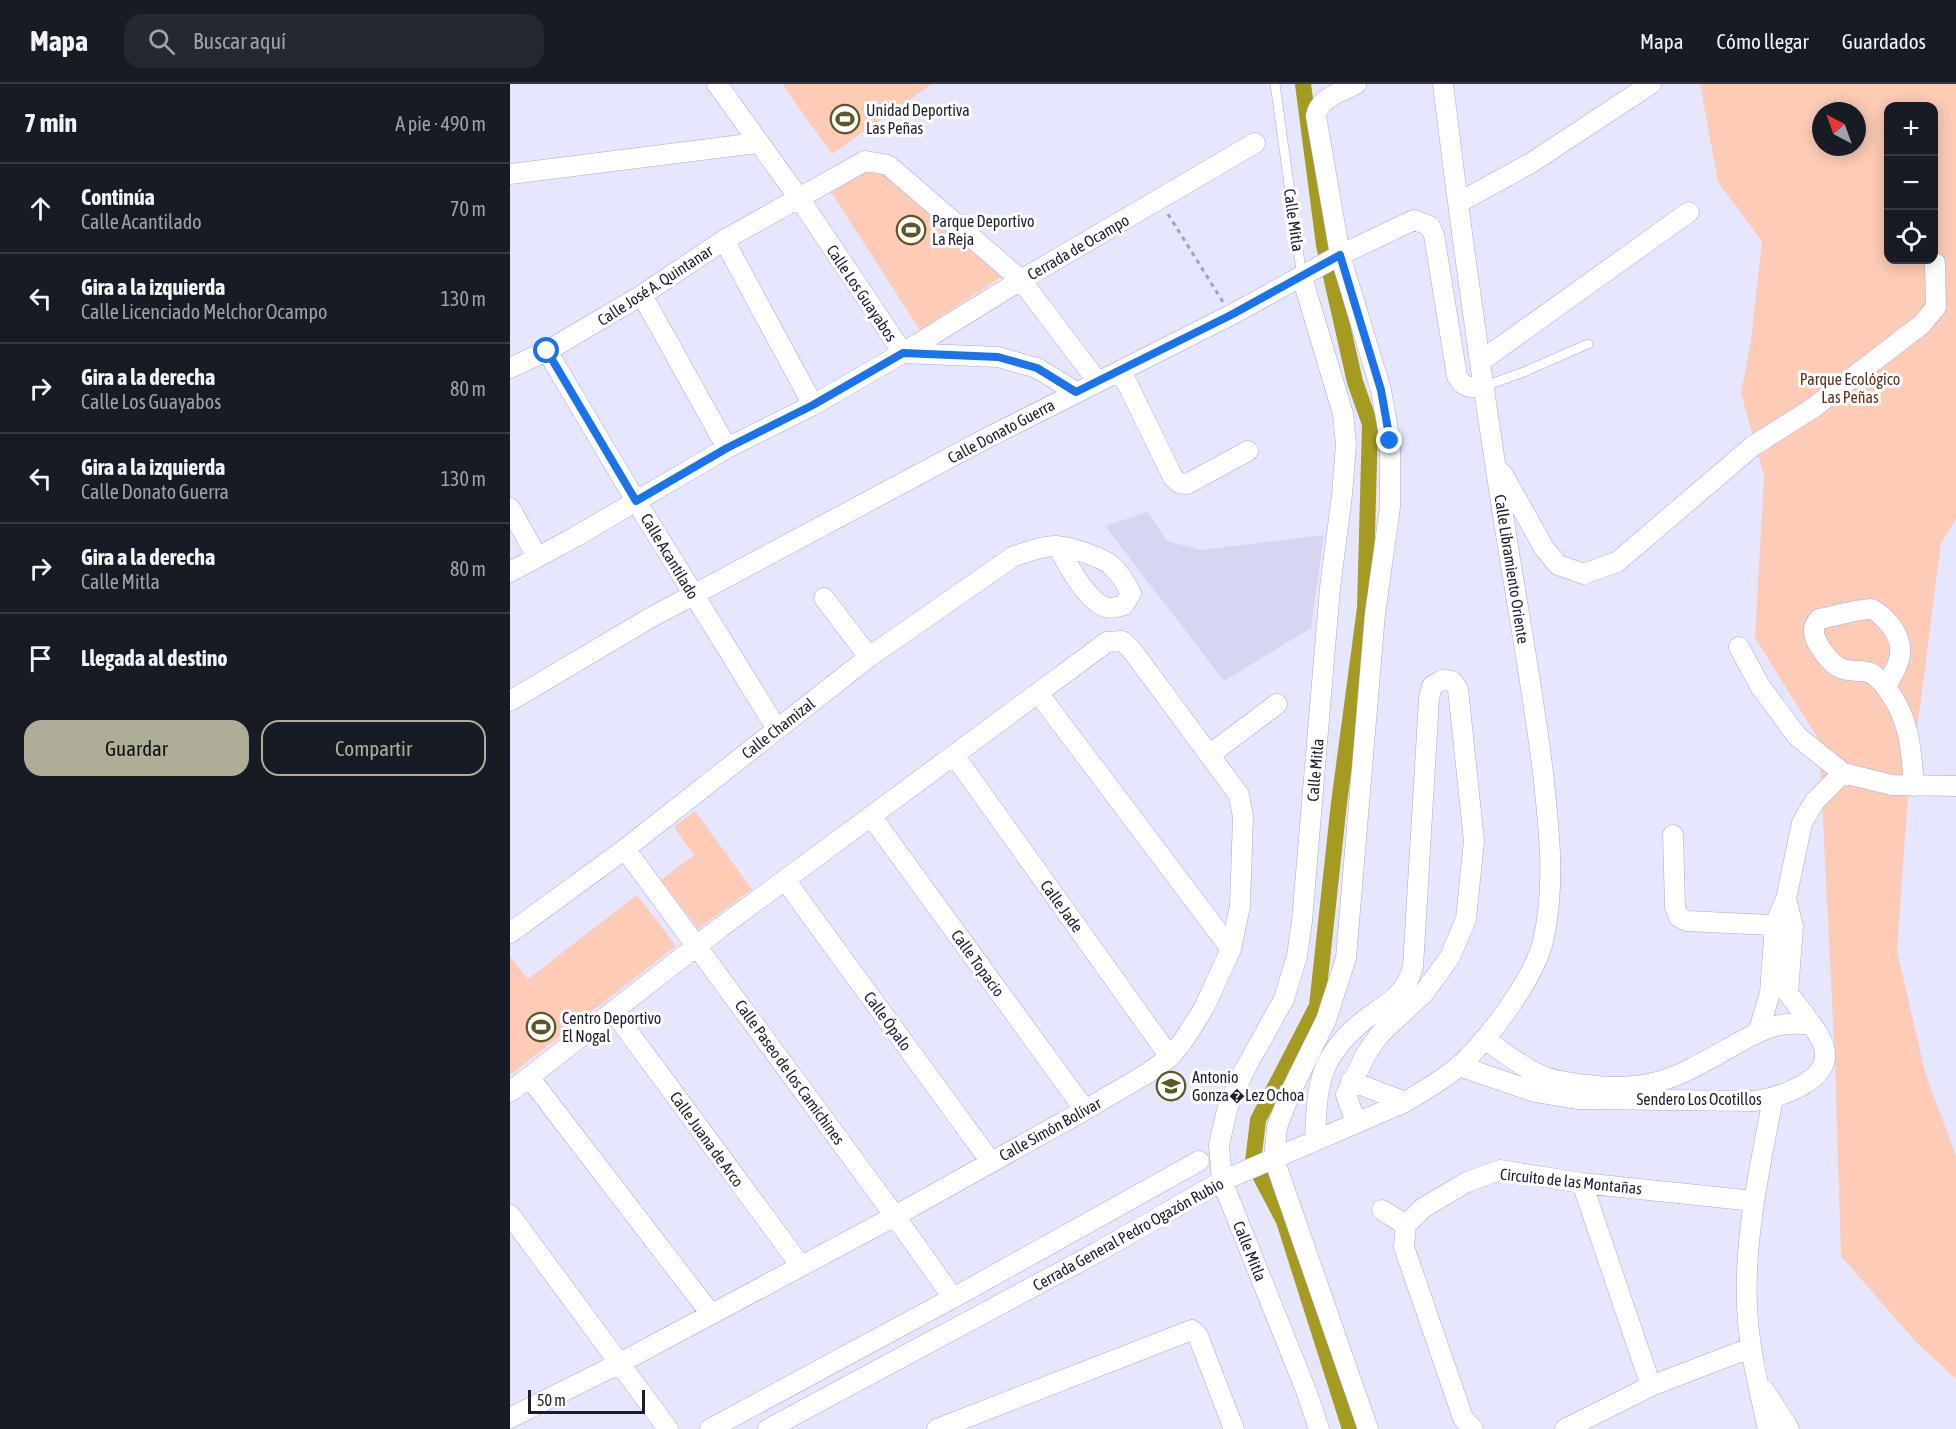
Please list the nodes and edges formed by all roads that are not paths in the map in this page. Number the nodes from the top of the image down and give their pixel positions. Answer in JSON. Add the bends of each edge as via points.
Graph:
{"nodes":[{"id":1,"x":717,"y":84,"type":"edge"},
{"id":2,"x":1275,"y":84,"type":"edge"},
{"id":3,"x":1356,"y":84,"type":"edge"},
{"id":4,"x":1443,"y":84,"type":"edge"},
{"id":5,"x":1651,"y":84,"type":"edge"},
{"id":6,"x":758,"y":143,"type":"junction"},
{"id":7,"x":1255,"y":143,"type":"dead end"},
{"id":8,"x":510,"y":174,"type":"edge"},
{"id":9,"x":799,"y":198,"type":"junction"},
{"id":10,"x":1458,"y":203,"type":"junction"},
{"id":11,"x":1689,"y":212,"type":"dead end"},
{"id":12,"x":724,"y":240,"type":"junction"},
{"id":13,"x":1335,"y":258,"type":"junction"},
{"id":14,"x":1935,"y":264,"type":"edge"},
{"id":15,"x":1307,"y":274,"type":"junction"},
{"id":16,"x":1021,"y":280,"type":"junction"},
{"id":17,"x":642,"y":295,"type":"junction"},
{"id":18,"x":1588,"y":344,"type":"dead end"},
{"id":19,"x":547,"y":351,"type":"junction"},
{"id":20,"x":903,"y":353,"type":"junction"},
{"id":21,"x":1481,"y":360,"type":"junction"},
{"id":22,"x":510,"y":368,"type":"edge"},
{"id":23,"x":1121,"y":371,"type":"junction"},
{"id":24,"x":1098,"y":382,"type":"junction"},
{"id":25,"x":1485,"y":386,"type":"junction"},
{"id":26,"x":1076,"y":392,"type":"junction"},
{"id":27,"x":813,"y":405,"type":"junction"},
{"id":28,"x":727,"y":448,"type":"junction"},
{"id":29,"x":1248,"y":451,"type":"dead end"},
{"id":30,"x":1494,"y":459,"type":"junction"},
{"id":31,"x":636,"y":501,"type":"junction"},
{"id":32,"x":510,"y":508,"type":"edge"},
{"id":33,"x":1057,"y":546,"type":"dead end"},
{"id":34,"x":537,"y":557,"type":"junction"},
{"id":35,"x":510,"y":572,"type":"edge"},
{"id":36,"x":693,"y":595,"type":"junction"},
{"id":37,"x":824,"y":598,"type":"dead end"},
{"id":38,"x":1739,"y":647,"type":"dead end"},
{"id":39,"x":868,"y":657,"type":"junction"},
{"id":40,"x":1885,"y":687,"type":"junction"},
{"id":41,"x":1038,"y":693,"type":"junction"},
{"id":42,"x":510,"y":701,"type":"edge"},
{"id":43,"x":1277,"y":704,"type":"dead end"},
{"id":44,"x":777,"y":729,"type":"junction"},
{"id":45,"x":954,"y":755,"type":"junction"},
{"id":46,"x":1209,"y":755,"type":"junction"},
{"id":47,"x":1843,"y":773,"type":"junction"},
{"id":48,"x":1914,"y":786,"type":"junction"},
{"id":49,"x":1956,"y":786,"type":"edge"},
{"id":50,"x":871,"y":816,"type":"junction"},
{"id":51,"x":1673,"y":835,"type":"dead end"},
{"id":52,"x":625,"y":849,"type":"junction"},
{"id":53,"x":785,"y":880,"type":"junction"},
{"id":54,"x":1784,"y":926,"type":"junction"},
{"id":55,"x":510,"y":933,"type":"edge"},
{"id":56,"x":698,"y":946,"type":"junction"},
{"id":57,"x":1231,"y":949,"type":"junction"},
{"id":58,"x":1779,"y":993,"type":"junction"},
{"id":59,"x":613,"y":1011,"type":"junction"},
{"id":60,"x":1810,"y":1025,"type":"junction"},
{"id":61,"x":1759,"y":1030,"type":"junction"},
{"id":62,"x":1484,"y":1039,"type":"junction"},
{"id":63,"x":1170,"y":1057,"type":"junction"},
{"id":64,"x":1459,"y":1066,"type":"junction"},
{"id":65,"x":529,"y":1077,"type":"junction"},
{"id":66,"x":1349,"y":1088,"type":"junction"},
{"id":67,"x":510,"y":1092,"type":"edge"},
{"id":68,"x":1773,"y":1098,"type":"junction"},
{"id":69,"x":1316,"y":1099,"type":"junction"},
{"id":70,"x":1405,"y":1102,"type":"junction"},
{"id":71,"x":1085,"y":1110,"type":"junction"},
{"id":72,"x":1356,"y":1122,"type":"junction"},
{"id":73,"x":1315,"y":1140,"type":"junction"},
{"id":74,"x":1199,"y":1161,"type":"dead end"},
{"id":75,"x":1268,"y":1161,"type":"junction"},
{"id":76,"x":991,"y":1162,"type":"junction"},
{"id":77,"x":1229,"y":1178,"type":"junction"},
{"id":78,"x":1582,"y":1183,"type":"junction"},
{"id":79,"x":1754,"y":1201,"type":"junction"},
{"id":80,"x":1382,"y":1210,"type":"dead end"},
{"id":81,"x":510,"y":1215,"type":"edge"},
{"id":82,"x":895,"y":1216,"type":"junction"},
{"id":83,"x":1406,"y":1225,"type":"junction"},
{"id":84,"x":801,"y":1266,"type":"junction"},
{"id":85,"x":953,"y":1298,"type":"junction"},
{"id":86,"x":711,"y":1314,"type":"junction"},
{"id":87,"x":1750,"y":1348,"type":"junction"},
{"id":88,"x":621,"y":1363,"type":"junction"},
{"id":89,"x":1757,"y":1379,"type":"junction"},
{"id":90,"x":1651,"y":1386,"type":"junction"},
{"id":91,"x":510,"y":1418,"type":"edge"},
{"id":92,"x":802,"y":1421,"type":"edge"},
{"id":93,"x":668,"y":1429,"type":"edge"},
{"id":94,"x":710,"y":1429,"type":"edge"},
{"id":95,"x":768,"y":1429,"type":"edge"},
{"id":96,"x":937,"y":1429,"type":"edge"},
{"id":97,"x":1233,"y":1429,"type":"edge"},
{"id":98,"x":1319,"y":1429,"type":"edge"},
{"id":99,"x":1368,"y":1429,"type":"edge"},
{"id":100,"x":1473,"y":1429,"type":"edge"},
{"id":101,"x":1564,"y":1429,"type":"edge"},
{"id":102,"x":1768,"y":1429,"type":"edge"},
{"id":103,"x":1789,"y":1429,"type":"edge"}],
"edges":[{"from":1,"to":6,"type":"street","name":"Calle Los Guayabos"},
{"from":2,"to":15,"type":"lane","name":"Calle Mitla"},
{"from":3,"to":13,"type":"street","via":[[1323,102],[1316,116]]},
{"from":4,"to":10,"type":"street","name":"Calle Libramiento Oriente"},
{"from":5,"to":10,"type":"street","via":[[1531,163]]},
{"from":6,"to":8,"type":"street"},
{"from":6,"to":9,"type":"street","name":"Calle Los Guayabos"},
{"from":7,"to":16,"type":"street","name":"Cerrada de Ocampo"},
{"from":9,"to":12,"type":"street","name":"Calle José A. Quintanar"},
{"from":9,"to":16,"type":"street","name":"Calle José A. Quintanar","via":[[865,161],[888,165]]},
{"from":9,"to":20,"type":"street","name":"Calle Los Guayabos"},
{"from":10,"to":21,"type":"street","name":"Calle Libramiento Oriente"},
{"from":11,"to":21,"type":"street"},
{"from":12,"to":17,"type":"street","name":"Calle José A. Quintanar"},
{"from":12,"to":27,"type":"street"},
{"from":13,"to":15,"type":"street","name":"Calle Donato Guerra"},
{"from":13,"to":25,"type":"street","name":"Calle Donato Guerra","via":[[1414,220],[1430,226],[1457,376],[1461,384],[1470,388]]},
{"from":13,"to":75,"type":"street","via":[[1381,390],[1390,441],[1390,507],[1375,614],[1346,958],[1326,1020],[1290,1093]]},
{"from":14,"to":30,"type":"street","via":[[1936,307],[1922,324],[1814,408],[1753,446],[1617,562],[1584,574],[1558,565],[1544,548]]},
{"from":15,"to":23,"type":"street","name":"Calle Donato Guerra"},
{"from":15,"to":77,"type":"street","name":"Calle Mitla","via":[[1343,414],[1343,485],[1297,957],[1284,999],[1228,1106],[1219,1144]]},
{"from":16,"to":20,"type":"street","name":"Cerrada de Ocampo"},
{"from":16,"to":24,"type":"street","name":"Calle José A. Quintanar"},
{"from":17,"to":19,"type":"street","name":"Calle José A. Quintanar"},
{"from":17,"to":28,"type":"street"},
{"from":18,"to":25,"type":"lane"},
{"from":19,"to":22,"type":"street","name":"Calle José A. Quintanar"},
{"from":19,"to":31,"type":"street","name":"Calle Acantilado"},
{"from":20,"to":26,"type":"street","name":"Calle Los Guayabos","via":[[998,357],[1037,368]]},
{"from":20,"to":27,"type":"street","name":"Cerrada de Ocampo"},
{"from":21,"to":25,"type":"street","name":"Calle Libramiento Oriente"},
{"from":23,"to":24,"type":"street","name":"Calle Donato Guerra"},
{"from":23,"to":29,"type":"street","via":[[1179,483],[1187,484]]},
{"from":24,"to":26,"type":"street","name":"Calle Donato Guerra"},
{"from":25,"to":30,"type":"street","name":"Calle Libramiento Oriente"},
{"from":26,"to":36,"type":"street","name":"Calle Donato Guerra"},
{"from":27,"to":28,"type":"street","name":"Cerrada de Ocampo"},
{"from":28,"to":31,"type":"street","name":"Cerrada de Ocampo"},
{"from":30,"to":62,"type":"street","name":"Calle Libramiento Oriente","via":[[1538,728],[1551,846],[1543,943],[1528,979]]},
{"from":31,"to":34,"type":"street","name":"Cerrada de Ocampo"},
{"from":31,"to":36,"type":"street","name":"Calle Acantilado"},
{"from":32,"to":34,"type":"street"},
{"from":33,"to":39,"type":"street","name":"Calle Chamizal","via":[[1014,556]]},
{"from":34,"to":35,"type":"street","name":"Cerrada de Ocampo"},
{"from":36,"to":42,"type":"street","name":"Calle Donato Guerra"},
{"from":36,"to":44,"type":"street","name":"Calle Acantilado"},
{"from":37,"to":39,"type":"street"},
{"from":38,"to":47,"type":"street","via":[[1760,686],[1797,736]]},
{"from":39,"to":44,"type":"street","name":"Calle Chamizal"},
{"from":40,"to":40,"type":"street","via":[[1874,674],[1841,668],[1831,662],[1813,632],[1820,619],[1870,609],[1881,614],[1892,626],[1901,651],[1900,662]]},
{"from":40,"to":48,"type":"street","via":[[1906,722]]},
{"from":41,"to":45,"type":"street"},
{"from":41,"to":46,"type":"street","name":"Calle Simón Bolívar","via":[[1107,642],[1122,640]]},
{"from":41,"to":57,"type":"street"},
{"from":43,"to":46,"type":"street"},
{"from":44,"to":52,"type":"street","name":"Calle Chamizal"},
{"from":45,"to":50,"type":"street"},
{"from":45,"to":63,"type":"street","name":"Calle Jade"},
{"from":46,"to":57,"type":"street","name":"Calle Simón Bolívar","via":[[1239,795],[1243,817],[1240,906]]},
{"from":47,"to":48,"type":"street","via":[[1869,781]]},
{"from":47,"to":54,"type":"street","via":[[1815,801],[1802,823]]},
{"from":48,"to":49,"type":"street"},
{"from":50,"to":53,"type":"street"},
{"from":50,"to":71,"type":"street","name":"Calle Topacio"},
{"from":51,"to":54,"type":"street","via":[[1675,907],[1679,917],[1687,921]]},
{"from":52,"to":55,"type":"street","name":"Calle Chamizal"},
{"from":52,"to":56,"type":"street","name":"Calle Paseo de los Camichines"},
{"from":53,"to":56,"type":"street"},
{"from":53,"to":76,"type":"street","name":"Calle Ópalo"},
{"from":54,"to":58,"type":"street"},
{"from":56,"to":59,"type":"street"},
{"from":56,"to":82,"type":"street","name":"Calle Paseo de los Camichines"},
{"from":57,"to":63,"type":"street","name":"Calle Simón Bolívar","via":[[1204,1008]]},
{"from":58,"to":60,"type":"street"},
{"from":58,"to":61,"type":"street"},
{"from":59,"to":65,"type":"street"},
{"from":59,"to":84,"type":"street","name":"Calle Juana de Arco"},
{"from":60,"to":61,"type":"street","name":"Sendero Los Ocotillos","via":[[1797,1022]]},
{"from":60,"to":68,"type":"street","name":"Sendero Los Ocotillos","via":[[1824,1046],[1822,1066],[1797,1089]]},
{"from":61,"to":62,"type":"street","name":"Sendero Los Ocotillos","via":[[1685,1073],[1651,1085],[1611,1088],[1538,1074]]},
{"from":62,"to":64,"type":"street","name":"Cerrada General Pedro Ogazón Rubio"},
{"from":63,"to":71,"type":"street","name":"Calle Simón Bolívar"},
{"from":64,"to":68,"type":"street","name":"Sendero Los Ocotillos","via":[[1536,1092],[1577,1099]]},
{"from":64,"to":70,"type":"street","name":"Cerrada General Pedro Ogazón Rubio"},
{"from":65,"to":67,"type":"street"},
{"from":65,"to":86,"type":"street"},
{"from":66,"to":69,"type":"street"},
{"from":66,"to":69,"type":"street","via":[[1380,1034],[1424,994],[1450,957],[1466,919],[1474,841],[1458,689],[1452,681],[1442,680],[1432,686],[1429,699],[1413,967],[1405,986],[1336,1047],[1323,1072]]},
{"from":66,"to":70,"type":"street"},
{"from":66,"to":72,"type":"street"},
{"from":68,"to":79,"type":"street"},
{"from":69,"to":73,"type":"street"},
{"from":70,"to":72,"type":"street","name":"Cerrada General Pedro Ogazón Rubio"},
{"from":71,"to":76,"type":"street","name":"Calle Simón Bolívar"},
{"from":72,"to":73,"type":"street","name":"Cerrada General Pedro Ogazón Rubio"},
{"from":73,"to":75,"type":"street","name":"Cerrada General Pedro Ogazón Rubio"},
{"from":74,"to":85,"type":"street","name":"Cerrada General Pedro Ogazón Rubio"},
{"from":75,"to":77,"type":"street","name":"Cerrada General Pedro Ogazón Rubio"},
{"from":75,"to":99,"type":"street"},
{"from":76,"to":82,"type":"street","name":"Calle Simón Bolívar"},
{"from":77,"to":92,"type":"street","name":"Cerrada General Pedro Ogazón Rubio"},
{"from":77,"to":98,"type":"street","name":"Calle Mitla"},
{"from":78,"to":79,"type":"street","name":"Circuito de las Montañas"},
{"from":78,"to":83,"type":"street","name":"Circuito de las Montañas","via":[[1500,1170],[1467,1182],[1423,1208]]},
{"from":78,"to":90,"type":"street"},
{"from":79,"to":87,"type":"street","via":[[1747,1263]]},
{"from":80,"to":83,"type":"street"},
{"from":81,"to":88,"type":"street"},
{"from":82,"to":84,"type":"street","name":"Calle Simón Bolívar"},
{"from":82,"to":85,"type":"street","name":"Calle Paseo de los Camichines"},
{"from":83,"to":100,"type":"street","via":[[1404,1247],[1463,1418]]},
{"from":84,"to":86,"type":"street","name":"Calle Simón Bolívar"},
{"from":85,"to":94,"type":"street","name":"Cerrada General Pedro Ogazón Rubio"},
{"from":86,"to":88,"type":"street","name":"Calle Simón Bolívar"},
{"from":87,"to":89,"type":"street"},
{"from":87,"to":90,"type":"street"},
{"from":88,"to":91,"type":"street","name":"Calle Simón Bolívar"},
{"from":88,"to":93,"type":"street"},
{"from":89,"to":102,"type":"street"},
{"from":89,"to":103,"type":"street"},
{"from":90,"to":101,"type":"street"},
{"from":92,"to":95,"type":"street","name":"Cerrada General Pedro Ogazón Rubio"},
{"from":96,"to":97,"type":"street","via":[[1192,1330],[1198,1336]]}]}
